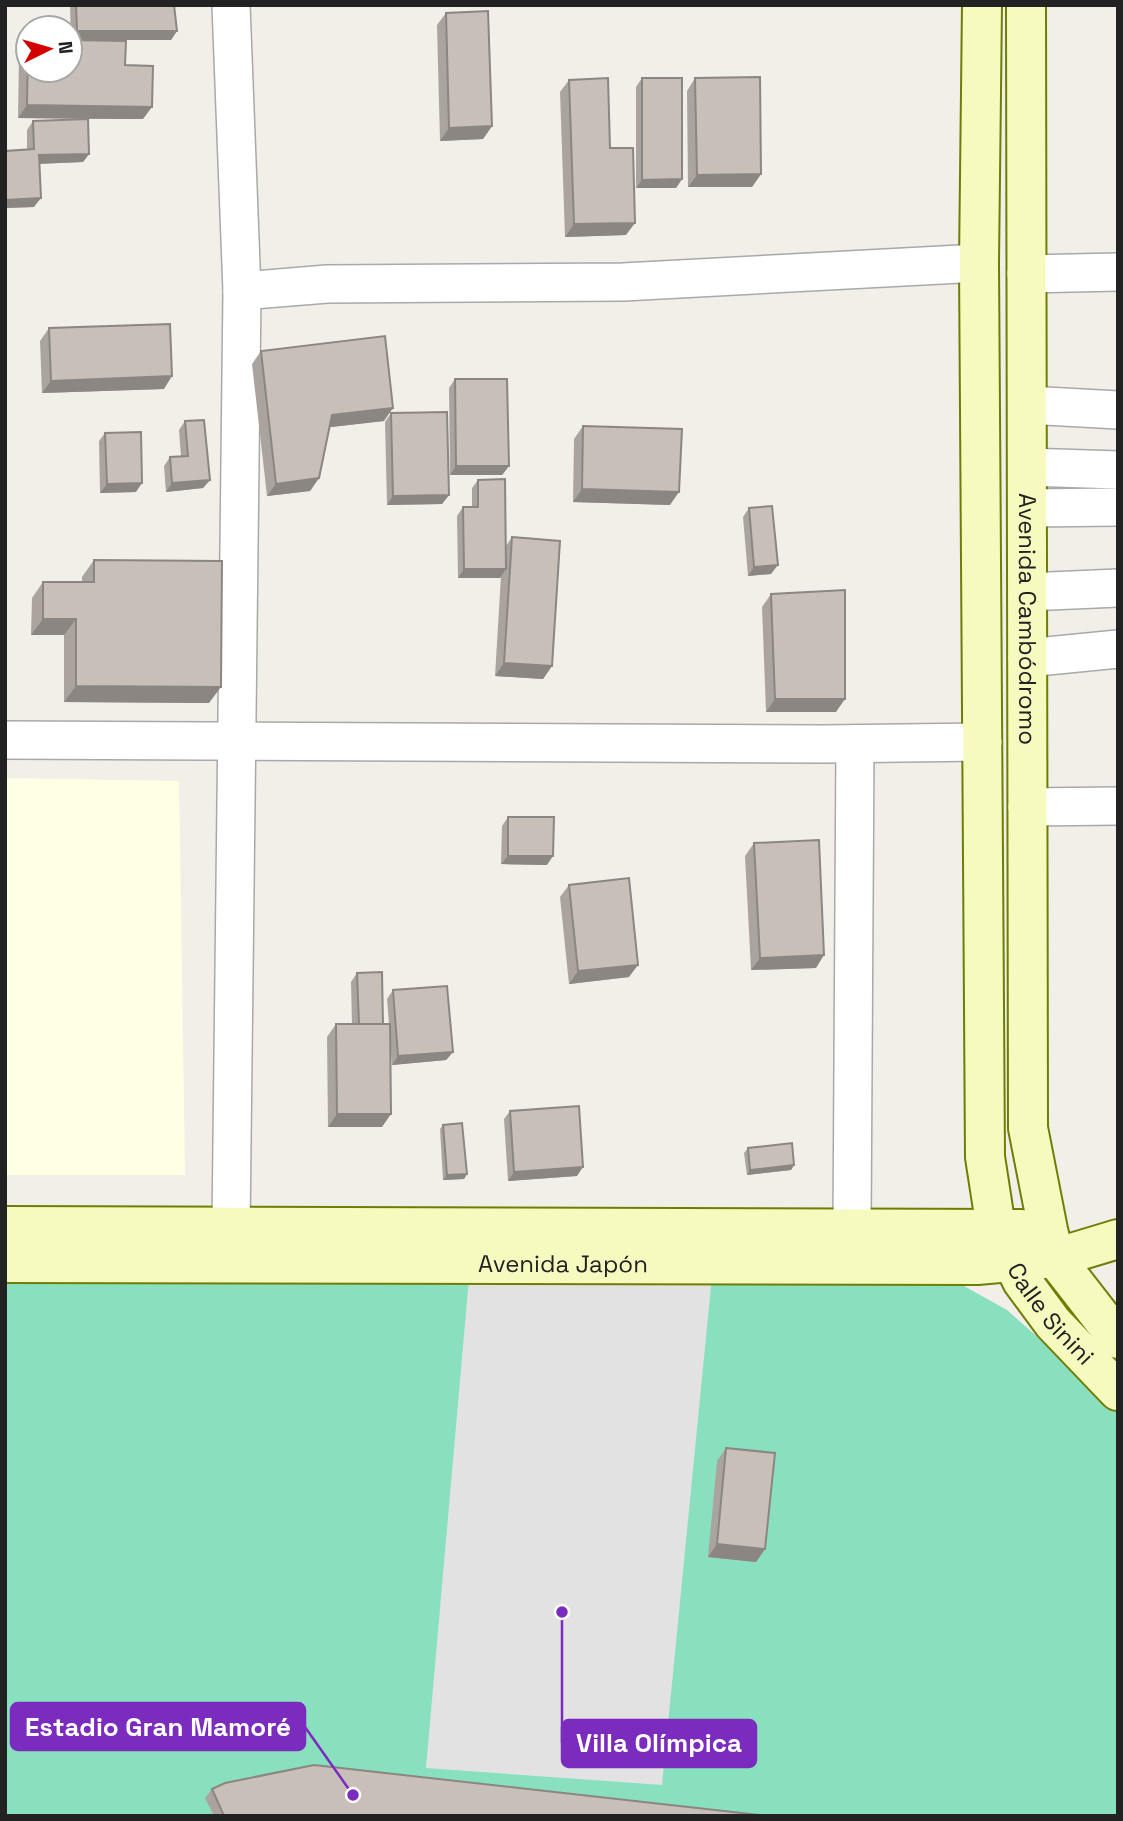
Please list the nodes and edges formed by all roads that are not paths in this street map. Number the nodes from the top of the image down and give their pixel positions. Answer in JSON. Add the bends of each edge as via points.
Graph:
{"nodes":[{"id":1,"x":231,"y":5,"type":"edge"},
{"id":2,"x":982,"y":5,"type":"edge"},
{"id":3,"x":1026,"y":5,"type":"edge"},
{"id":4,"x":979,"y":263,"type":"junction"},
{"id":5,"x":1118,"y":272,"type":"edge"},
{"id":6,"x":1026,"y":274,"type":"junction"},
{"id":7,"x":242,"y":291,"type":"junction"},
{"id":8,"x":1027,"y":405,"type":"junction"},
{"id":9,"x":1118,"y":410,"type":"edge"},
{"id":10,"x":1027,"y":467,"type":"junction"},
{"id":11,"x":1118,"y":470,"type":"edge"},
{"id":12,"x":1118,"y":507,"type":"edge"},
{"id":13,"x":1028,"y":509,"type":"junction"},
{"id":14,"x":1118,"y":588,"type":"edge"},
{"id":15,"x":1027,"y":592,"type":"junction"},
{"id":16,"x":1118,"y":649,"type":"edge"},
{"id":17,"x":1027,"y":659,"type":"junction"},
{"id":18,"x":5,"y":740,"type":"edge"},
{"id":19,"x":237,"y":742,"type":"junction"},
{"id":20,"x":983,"y":743,"type":"junction"},
{"id":21,"x":855,"y":744,"type":"junction"},
{"id":22,"x":1118,"y":806,"type":"edge"},
{"id":23,"x":1027,"y":807,"type":"junction"},
{"id":24,"x":5,"y":1226,"type":"edge"},
{"id":25,"x":231,"y":1227,"type":"junction"},
{"id":26,"x":852,"y":1228,"type":"junction"},
{"id":27,"x":996,"y":1228,"type":"junction"},
{"id":28,"x":1118,"y":1229,"type":"edge"},
{"id":29,"x":1118,"y":1239,"type":"edge"},
{"id":30,"x":1051,"y":1244,"type":"junction"},
{"id":31,"x":1013,"y":1262,"type":"junction"},
{"id":32,"x":5,"y":1263,"type":"edge"},
{"id":33,"x":227,"y":1264,"type":"junction"},
{"id":34,"x":1118,"y":1339,"type":"edge"},
{"id":35,"x":1118,"y":1391,"type":"edge"}],
"edges":[{"from":1,"to":7,"type":"street"},
{"from":2,"to":4,"type":"street","name":"Avenida Cambódromo"},
{"from":3,"to":6,"type":"street","name":"Avenida Cambódromo"},
{"from":4,"to":7,"type":"street","via":[[623,282],[327,284]]},
{"from":4,"to":20,"type":"street","name":"Avenida Cambódromo"},
{"from":5,"to":6,"type":"street"},
{"from":6,"to":8,"type":"street","name":"Avenida Cambódromo"},
{"from":7,"to":19,"type":"street"},
{"from":8,"to":9,"type":"street"},
{"from":8,"to":10,"type":"street","name":"Avenida Cambódromo"},
{"from":10,"to":11,"type":"street"},
{"from":10,"to":13,"type":"street","name":"Avenida Cambódromo"},
{"from":12,"to":13,"type":"street"},
{"from":13,"to":15,"type":"street","name":"Avenida Cambódromo"},
{"from":14,"to":15,"type":"street"},
{"from":15,"to":17,"type":"street","name":"Avenida Cambódromo"},
{"from":16,"to":17,"type":"street"},
{"from":17,"to":23,"type":"street","name":"Avenida Cambódromo"},
{"from":18,"to":19,"type":"street"},
{"from":19,"to":21,"type":"street"},
{"from":19,"to":25,"type":"street"},
{"from":20,"to":21,"type":"street"},
{"from":20,"to":27,"type":"street","name":"Avenida Cambódromo","via":[[985,1157]]},
{"from":21,"to":26,"type":"street"},
{"from":22,"to":23,"type":"street"},
{"from":23,"to":30,"type":"street","name":"Avenida Cambódromo","via":[[1028,1128]]},
{"from":24,"to":25,"type":"street","name":"Avenida Japón"},
{"from":25,"to":26,"type":"street","name":"Avenida Japón"},
{"from":25,"to":33,"type":"street"},
{"from":26,"to":27,"type":"street","name":"Avenida Japón"},
{"from":27,"to":30,"type":"street","name":"Avenida Japón"},
{"from":27,"to":31,"type":"street","name":"Calle Sinini"},
{"from":28,"to":30,"type":"street","name":"Avenida Japón"},
{"from":29,"to":30,"type":"street","name":"Avenida Japón"},
{"from":30,"to":31,"type":"street","name":"Avenida Japón"},
{"from":30,"to":34,"type":"street","name":"Calle Sinini"},
{"from":31,"to":33,"type":"street","name":"Avenida Japón"},
{"from":31,"to":35,"type":"street","name":"Calle Sinini","via":[[1053,1323]]},
{"from":32,"to":33,"type":"street","name":"Avenida Japón"}]}
